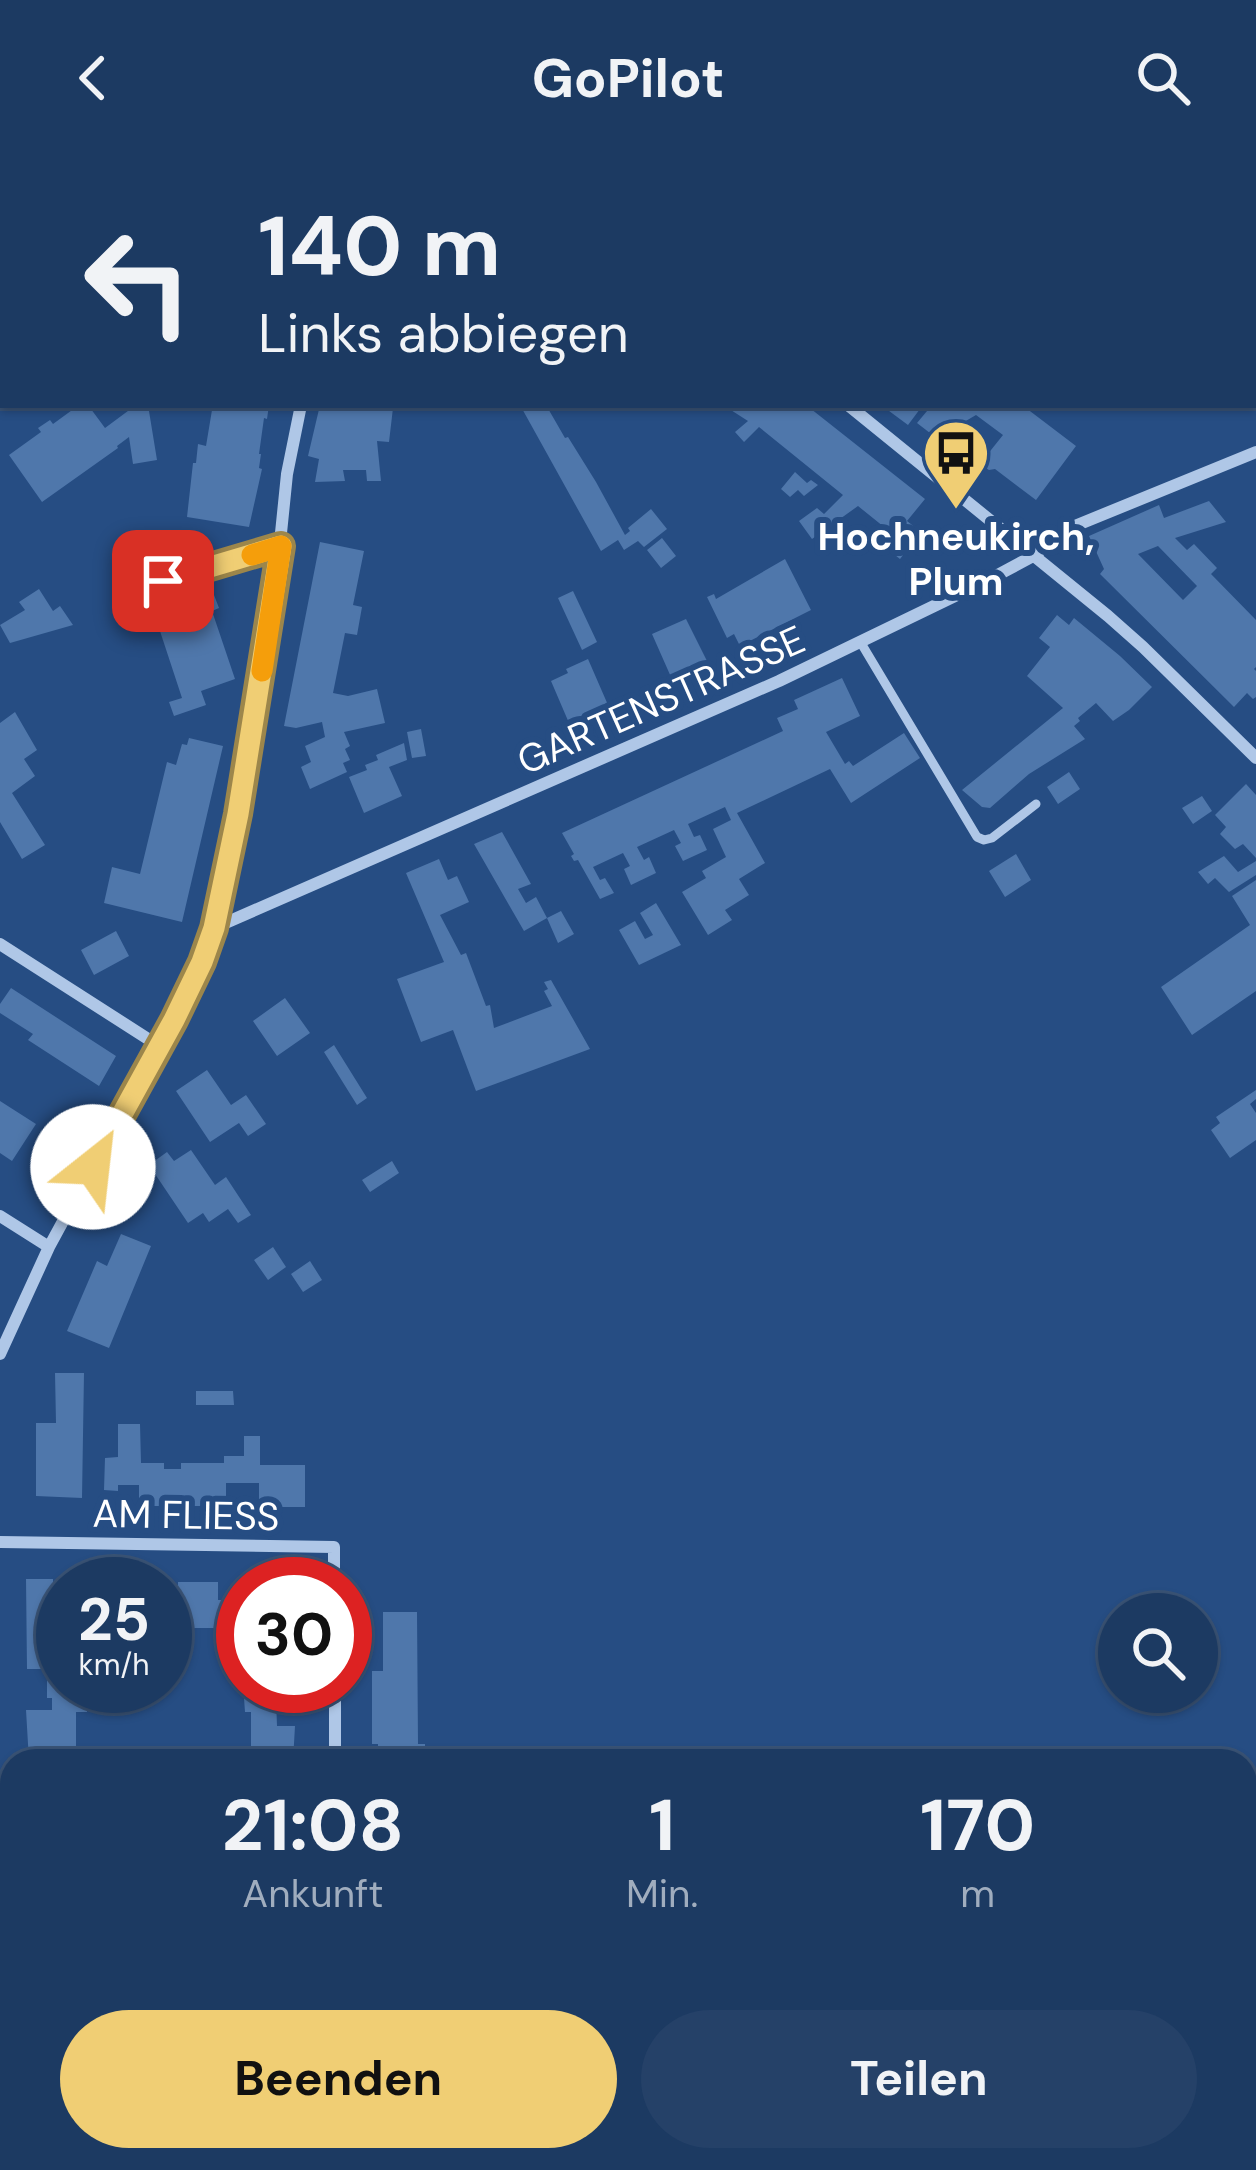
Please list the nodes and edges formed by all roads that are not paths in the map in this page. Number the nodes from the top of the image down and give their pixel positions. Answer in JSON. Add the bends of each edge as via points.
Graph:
{"nodes":[{"id":1,"x":301,"y":408,"type":"edge"},
{"id":2,"x":852,"y":408,"type":"edge"},
{"id":3,"x":1256,"y":452,"type":"edge"},
{"id":4,"x":281,"y":546,"type":"junction"},
{"id":5,"x":1035,"y":555,"type":"junction"},
{"id":6,"x":163,"y":581,"type":"dead end"},
{"id":7,"x":861,"y":643,"type":"junction"},
{"id":8,"x":1256,"y":758,"type":"edge"},
{"id":9,"x":1036,"y":804,"type":"dead end"},
{"id":10,"x":214,"y":928,"type":"junction"},
{"id":11,"x":0,"y":944,"type":"edge"},
{"id":12,"x":159,"y":1046,"type":"junction"},
{"id":13,"x":0,"y":1216,"type":"edge"},
{"id":14,"x":49,"y":1247,"type":"junction"},
{"id":15,"x":0,"y":1354,"type":"edge"},
{"id":16,"x":0,"y":1542,"type":"edge"},
{"id":17,"x":334,"y":1557,"type":"edge"},
{"id":18,"x":335,"y":1713,"type":"edge"},
{"id":19,"x":335,"y":1749,"type":"edge"}],
"edges":[{"from":1,"to":4,"type":"street"},
{"from":2,"to":5,"type":"street"},
{"from":3,"to":5,"type":"street","name":"GARTENSTRASSE","via":[[1065,530]]},
{"from":4,"to":6,"type":"lane"},
{"from":4,"to":10,"type":"street"},
{"from":5,"to":7,"type":"street","name":"GARTENSTRASSE"},
{"from":5,"to":8,"type":"street","via":[[1143,646]]},
{"from":7,"to":9,"type":"lane","via":[[976,837],[995,836]]},
{"from":7,"to":10,"type":"street","name":"GARTENSTRASSE"},
{"from":10,"to":12,"type":"street"},
{"from":11,"to":12,"type":"street"},
{"from":12,"to":14,"type":"street"},
{"from":13,"to":14,"type":"street"},
{"from":14,"to":15,"type":"street"},
{"from":16,"to":17,"type":"street","name":"AM FLIESS","via":[[334,1547]]},
{"from":18,"to":19,"type":"street"}]}
